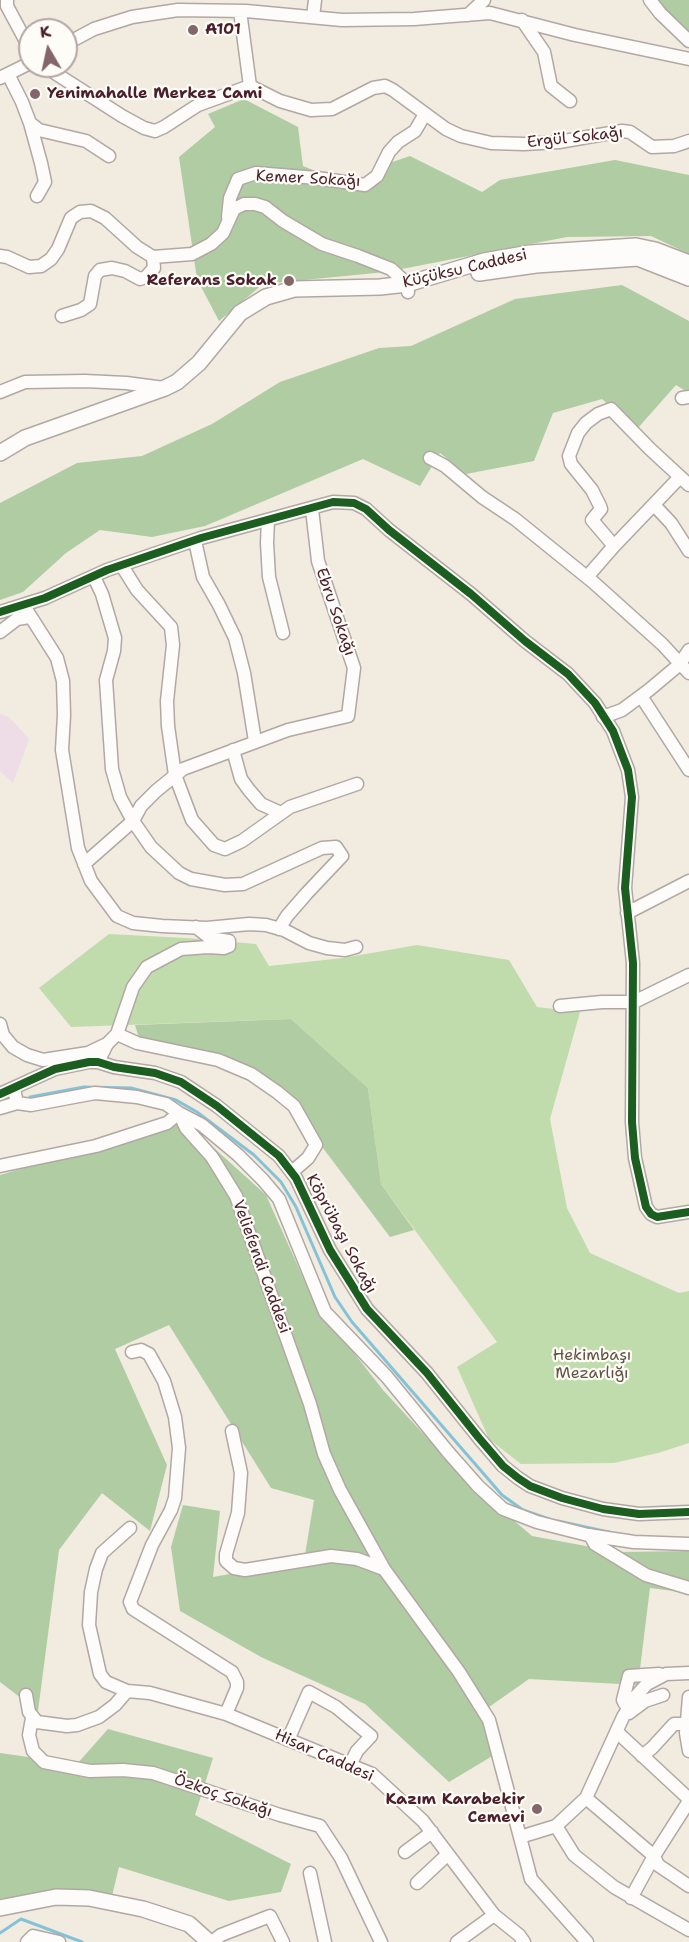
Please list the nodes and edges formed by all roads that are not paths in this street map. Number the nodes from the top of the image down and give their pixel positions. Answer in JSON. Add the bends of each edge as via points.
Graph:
{"nodes":[{"id":1,"x":7,"y":0,"type":"edge"},
{"id":2,"x":256,"y":0,"type":"edge"},
{"id":3,"x":315,"y":0,"type":"edge"},
{"id":4,"x":484,"y":0,"type":"edge"},
{"id":5,"x":650,"y":0,"type":"edge"},
{"id":6,"x":244,"y":11,"type":"junction"},
{"id":7,"x":468,"y":15,"type":"junction"},
{"id":8,"x":314,"y":17,"type":"junction"},
{"id":9,"x":522,"y":20,"type":"junction"},
{"id":10,"x":18,"y":27,"type":"edge"},
{"id":11,"x":78,"y":38,"type":"edge"},
{"id":12,"x":689,"y":41,"type":"edge"},
{"id":13,"x":689,"y":59,"type":"edge"},
{"id":14,"x":18,"y":69,"type":"edge"},
{"id":15,"x":4,"y":76,"type":"edge"},
{"id":16,"x":63,"y":78,"type":"edge"},
{"id":17,"x":250,"y":86,"type":"junction"},
{"id":18,"x":570,"y":101,"type":"dead end"},
{"id":19,"x":425,"y":114,"type":"junction"},
{"id":20,"x":30,"y":123,"type":"junction"},
{"id":21,"x":689,"y":141,"type":"edge"},
{"id":22,"x":109,"y":156,"type":"dead end"},
{"id":23,"x":37,"y":196,"type":"dead end"},
{"id":24,"x":228,"y":221,"type":"junction"},
{"id":25,"x":0,"y":256,"type":"edge"},
{"id":26,"x":153,"y":257,"type":"junction"},
{"id":27,"x":689,"y":263,"type":"edge"},
{"id":28,"x":689,"y":278,"type":"edge"},
{"id":29,"x":407,"y":288,"type":"junction"},
{"id":30,"x":62,"y":316,"type":"dead end"},
{"id":31,"x":165,"y":388,"type":"junction"},
{"id":32,"x":0,"y":392,"type":"edge"},
{"id":33,"x":0,"y":453,"type":"edge"},
{"id":34,"x":430,"y":458,"type":"dead end"},
{"id":35,"x":0,"y":460,"type":"edge"},
{"id":36,"x":685,"y":481,"type":"edge"},
{"id":37,"x":654,"y":505,"type":"junction"},
{"id":38,"x":312,"y":509,"type":"junction"},
{"id":39,"x":268,"y":520,"type":"junction"},
{"id":40,"x":195,"y":541,"type":"junction"},
{"id":41,"x":614,"y":546,"type":"junction"},
{"id":42,"x":689,"y":551,"type":"edge"},
{"id":43,"x":122,"y":566,"type":"junction"},
{"id":44,"x":94,"y":577,"type":"junction"},
{"id":45,"x":587,"y":577,"type":"junction"},
{"id":46,"x":26,"y":611,"type":"junction"},
{"id":47,"x":0,"y":612,"type":"edge"},
{"id":48,"x":0,"y":632,"type":"edge"},
{"id":49,"x":282,"y":633,"type":"dead end"},
{"id":50,"x":689,"y":651,"type":"edge"},
{"id":51,"x":685,"y":668,"type":"edge"},
{"id":52,"x":641,"y":696,"type":"junction"},
{"id":53,"x":603,"y":717,"type":"junction"},
{"id":54,"x":255,"y":741,"type":"junction"},
{"id":55,"x":233,"y":750,"type":"junction"},
{"id":56,"x":689,"y":770,"type":"edge"},
{"id":57,"x":175,"y":775,"type":"junction"},
{"id":58,"x":357,"y":784,"type":"dead end"},
{"id":59,"x":281,"y":813,"type":"junction"},
{"id":60,"x":133,"y":821,"type":"junction"},
{"id":61,"x":84,"y":864,"type":"junction"},
{"id":62,"x":689,"y":881,"type":"edge"},
{"id":63,"x":627,"y":913,"type":"junction"},
{"id":64,"x":196,"y":927,"type":"junction"},
{"id":65,"x":279,"y":929,"type":"junction"},
{"id":66,"x":356,"y":947,"type":"dead end"},
{"id":67,"x":689,"y":975,"type":"edge"},
{"id":68,"x":634,"y":1002,"type":"junction"},
{"id":69,"x":560,"y":1006,"type":"dead end"},
{"id":70,"x":0,"y":1027,"type":"edge"},
{"id":71,"x":117,"y":1034,"type":"junction"},
{"id":72,"x":107,"y":1044,"type":"junction"},
{"id":73,"x":98,"y":1062,"type":"junction"},
{"id":74,"x":14,"y":1089,"type":"junction"},
{"id":75,"x":0,"y":1094,"type":"edge"},
{"id":76,"x":17,"y":1103,"type":"junction"},
{"id":77,"x":0,"y":1108,"type":"edge"},
{"id":78,"x":178,"y":1113,"type":"junction"},
{"id":79,"x":0,"y":1166,"type":"edge"},
{"id":80,"x":292,"y":1172,"type":"junction"},
{"id":81,"x":689,"y":1212,"type":"edge"},
{"id":82,"x":132,"y":1352,"type":"dead end"},
{"id":83,"x":232,"y":1431,"type":"dead end"},
{"id":84,"x":689,"y":1512,"type":"edge"},
{"id":85,"x":130,"y":1528,"type":"dead end"},
{"id":86,"x":590,"y":1535,"type":"junction"},
{"id":87,"x":689,"y":1544,"type":"edge"},
{"id":88,"x":384,"y":1569,"type":"junction"},
{"id":89,"x":689,"y":1588,"type":"edge"},
{"id":90,"x":689,"y":1673,"type":"edge"},
{"id":91,"x":666,"y":1674,"type":"junction"},
{"id":92,"x":127,"y":1691,"type":"junction"},
{"id":93,"x":26,"y":1695,"type":"dead end"},
{"id":94,"x":663,"y":1695,"type":"dead end"},
{"id":95,"x":689,"y":1697,"type":"edge"},
{"id":96,"x":630,"y":1705,"type":"junction"},
{"id":97,"x":226,"y":1714,"type":"junction"},
{"id":98,"x":623,"y":1717,"type":"junction"},
{"id":99,"x":32,"y":1718,"type":"junction"},
{"id":100,"x":687,"y":1724,"type":"junction"},
{"id":101,"x":618,"y":1732,"type":"junction"},
{"id":102,"x":288,"y":1740,"type":"junction"},
{"id":103,"x":689,"y":1751,"type":"edge"},
{"id":104,"x":642,"y":1756,"type":"junction"},
{"id":105,"x":350,"y":1765,"type":"junction"},
{"id":106,"x":586,"y":1798,"type":"junction"},
{"id":107,"x":689,"y":1800,"type":"edge"},
{"id":108,"x":556,"y":1826,"type":"junction"},
{"id":109,"x":432,"y":1832,"type":"junction"},
{"id":110,"x":520,"y":1836,"type":"junction"},
{"id":111,"x":405,"y":1852,"type":"dead end"},
{"id":112,"x":448,"y":1854,"type":"junction"},
{"id":113,"x":654,"y":1856,"type":"junction"},
{"id":114,"x":310,"y":1873,"type":"dead end"},
{"id":115,"x":417,"y":1883,"type":"dead end"},
{"id":116,"x":689,"y":1886,"type":"edge"},
{"id":117,"x":631,"y":1898,"type":"junction"},
{"id":118,"x":0,"y":1908,"type":"edge"},
{"id":119,"x":494,"y":1915,"type":"junction"},
{"id":120,"x":689,"y":1930,"type":"edge"},
{"id":121,"x":27,"y":1942,"type":"edge"},
{"id":122,"x":59,"y":1942,"type":"edge"},
{"id":123,"x":210,"y":1942,"type":"edge"},
{"id":124,"x":283,"y":1942,"type":"edge"},
{"id":125,"x":325,"y":1942,"type":"edge"},
{"id":126,"x":381,"y":1942,"type":"edge"},
{"id":127,"x":458,"y":1942,"type":"edge"},
{"id":128,"x":524,"y":1942,"type":"edge"},
{"id":129,"x":586,"y":1942,"type":"edge"}],
"edges":[{"from":1,"to":10,"type":"street"},
{"from":2,"to":6,"type":"street"},
{"from":3,"to":8,"type":"street"},
{"from":4,"to":7,"type":"street"},
{"from":5,"to":12,"type":"street"},
{"from":6,"to":8,"type":"street"},
{"from":6,"to":11,"type":"street","via":[[178,10],[136,16]]},
{"from":6,"to":17,"type":"street"},
{"from":7,"to":8,"type":"street","via":[[342,20]]},
{"from":7,"to":9,"type":"street","via":[[490,13]]},
{"from":9,"to":13,"type":"street"},
{"from":9,"to":18,"type":"street","via":[[544,52],[551,86]]},
{"from":14,"to":15,"type":"street"},
{"from":15,"to":20,"type":"street","via":[[22,102]]},
{"from":16,"to":17,"type":"street","via":[[122,116],[155,131],[198,105]]},
{"from":17,"to":19,"type":"street","name":"Ergül Sokağı","via":[[311,110],[332,109],[385,86]]},
{"from":19,"to":21,"type":"street","name":"Ergül Sokağı","via":[[461,136],[491,143],[559,142],[622,131],[652,147]]},
{"from":19,"to":24,"type":"street","name":"Kemer Sokağı","via":[[415,131],[390,152],[377,176],[365,185],[256,173],[238,179],[230,198]]},
{"from":20,"to":22,"type":"street","via":[[39,130],[86,141]]},
{"from":20,"to":23,"type":"street","via":[[45,182]]},
{"from":24,"to":26,"type":"street","via":[[223,233],[211,244],[192,254]]},
{"from":24,"to":29,"type":"street","via":[[234,209],[244,204],[265,207],[322,244],[391,270]]},
{"from":25,"to":26,"type":"street","via":[[28,267],[41,266],[58,249],[71,218],[91,211]]},
{"from":26,"to":30,"type":"street","via":[[154,268],[140,279],[112,268],[100,270],[95,276],[90,304]]},
{"from":27,"to":29,"type":"main road","name":"Küçüksu Caddesi","via":[[636,246],[530,253],[484,261]]},
{"from":28,"to":29,"type":"main road","name":"Küçüksu Caddesi","via":[[638,258],[486,271]]},
{"from":29,"to":31,"type":"main road","name":"Küçüksu Caddesi","via":[[294,290],[266,297],[240,313],[199,363]]},
{"from":29,"to":35,"type":"main road","name":"Küçüksu Caddesi","via":[[378,296],[300,298],[272,303],[249,320],[187,386],[25,446]]},
{"from":31,"to":32,"type":"street","via":[[85,381],[25,382]]},
{"from":31,"to":33,"type":"main road","name":"Küçüksu Caddesi","via":[[35,435]]},
{"from":34,"to":45,"type":"street"},
{"from":36,"to":37,"type":"street"},
{"from":36,"to":41,"type":"street","via":[[611,409],[586,423],[569,456],[600,506],[592,520]]},
{"from":37,"to":41,"type":"street"},
{"from":37,"to":42,"type":"street"},
{"from":38,"to":39,"type":"street"},
{"from":38,"to":53,"type":"street","via":[[333,502],[366,508],[568,674]]},
{"from":38,"to":54,"type":"street","name":"Ebru Sokağı","via":[[318,561],[354,668],[348,716]]},
{"from":39,"to":40,"type":"street"},
{"from":39,"to":49,"type":"street","via":[[269,577]]},
{"from":40,"to":43,"type":"street"},
{"from":40,"to":54,"type":"street","via":[[202,577],[234,638]]},
{"from":41,"to":45,"type":"street"},
{"from":43,"to":44,"type":"street"},
{"from":43,"to":57,"type":"street","via":[[137,590],[171,627],[167,701]]},
{"from":44,"to":46,"type":"street"},
{"from":44,"to":60,"type":"street","via":[[115,638],[106,680],[112,769],[120,797]]},
{"from":45,"to":51,"type":"street"},
{"from":46,"to":47,"type":"street"},
{"from":46,"to":48,"type":"street"},
{"from":46,"to":61,"type":"street","via":[[57,658],[63,681],[62,750]]},
{"from":50,"to":51,"type":"street"},
{"from":51,"to":52,"type":"street"},
{"from":52,"to":53,"type":"street","via":[[622,710]]},
{"from":52,"to":56,"type":"street"},
{"from":53,"to":63,"type":"street","via":[[613,731],[628,770],[632,798],[625,888]]},
{"from":54,"to":55,"type":"street"},
{"from":55,"to":57,"type":"street"},
{"from":55,"to":59,"type":"street","via":[[249,790],[261,804]]},
{"from":57,"to":59,"type":"street","via":[[192,820],[213,845],[225,849],[242,841]]},
{"from":57,"to":60,"type":"street","via":[[141,806]]},
{"from":58,"to":59,"type":"street"},
{"from":60,"to":61,"type":"street"},
{"from":60,"to":65,"type":"street","via":[[151,847],[179,873],[225,885],[243,884],[322,848],[336,847],[342,856]]},
{"from":61,"to":64,"type":"street","via":[[99,895],[117,916],[133,923]]},
{"from":62,"to":63,"type":"street"},
{"from":63,"to":68,"type":"street"},
{"from":64,"to":65,"type":"street","via":[[249,924]]},
{"from":64,"to":71,"type":"street","via":[[210,938],[229,941],[229,946],[181,949],[147,967],[133,987]]},
{"from":65,"to":66,"type":"street","via":[[327,948]]},
{"from":67,"to":68,"type":"street"},
{"from":68,"to":69,"type":"street"},
{"from":68,"to":81,"type":"street","via":[[632,1122],[646,1207],[657,1217]]},
{"from":70,"to":72,"type":"street","via":[[13,1047],[43,1060],[88,1053]]},
{"from":71,"to":72,"type":"street"},
{"from":71,"to":80,"type":"street","via":[[218,1060],[251,1074],[277,1092],[294,1106],[316,1145]]},
{"from":72,"to":73,"type":"street"},
{"from":73,"to":74,"type":"street","name":"Köprübaşı Sokağı","via":[[55,1069]]},
{"from":73,"to":80,"type":"street","name":"Köprübaşı Sokağı","via":[[155,1072],[181,1082],[262,1142]]},
{"from":74,"to":75,"type":"street","name":"Köprübaşı Sokağı"},
{"from":74,"to":76,"type":"street"},
{"from":76,"to":77,"type":"street"},
{"from":76,"to":78,"type":"street","via":[[31,1106],[95,1093],[137,1096],[166,1104]]},
{"from":78,"to":79,"type":"street","via":[[167,1123],[96,1146]]},
{"from":78,"to":86,"type":"street","via":[[202,1125],[238,1155],[279,1199],[325,1312],[387,1377],[478,1486],[503,1509]]},
{"from":78,"to":88,"type":"street","name":"Veliefendi Caddesi","via":[[236,1196],[324,1454]]},
{"from":80,"to":84,"type":"street","name":"Köprübaşı Sokağı","via":[[330,1250],[367,1310],[427,1373],[510,1472],[530,1486],[603,1509],[639,1514]]},
{"from":82,"to":97,"type":"street","via":[[141,1350],[149,1354],[164,1381],[179,1448],[175,1498],[130,1602],[133,1609],[232,1672],[237,1688]]},
{"from":83,"to":88,"type":"street","via":[[241,1473],[238,1513],[226,1561],[234,1568],[246,1570],[331,1556],[357,1558]]},
{"from":85,"to":92,"type":"street","name":"Hisar Caddesi","via":[[102,1553],[91,1592],[89,1625],[100,1674],[106,1682]]},
{"from":86,"to":87,"type":"street"},
{"from":86,"to":89,"type":"street","via":[[595,1544],[646,1575]]},
{"from":88,"to":110,"type":"street","name":"Veliefendi Caddesi","via":[[489,1720]]},
{"from":90,"to":91,"type":"street"},
{"from":91,"to":96,"type":"street","via":[[647,1684]]},
{"from":91,"to":96,"type":"street","via":[[629,1676],[623,1700]]},
{"from":92,"to":97,"type":"street","name":"Hisar Caddesi","via":[[150,1693]]},
{"from":92,"to":99,"type":"street","via":[[108,1712],[89,1722],[56,1726]]},
{"from":93,"to":99,"type":"street","name":"Özkoç Sokağı"},
{"from":94,"to":98,"type":"street","via":[[645,1701]]},
{"from":95,"to":100,"type":"street"},
{"from":96,"to":98,"type":"street"},
{"from":97,"to":102,"type":"street","name":"Hisar Caddesi"},
{"from":98,"to":101,"type":"street"},
{"from":99,"to":126,"type":"street","name":"Özkoç Sokağı","via":[[29,1735],[33,1751],[44,1762],[90,1771],[153,1773],[320,1826],[341,1858]]},
{"from":100,"to":103,"type":"street"},
{"from":100,"to":104,"type":"street","via":[[674,1724]]},
{"from":101,"to":104,"type":"street"},
{"from":101,"to":106,"type":"street"},
{"from":102,"to":105,"type":"street","name":"Hisar Caddesi"},
{"from":102,"to":105,"type":"street","via":[[309,1692],[336,1707],[371,1736],[357,1750]]},
{"from":104,"to":107,"type":"street"},
{"from":105,"to":109,"type":"street","name":"Hisar Caddesi","via":[[372,1774]]},
{"from":106,"to":108,"type":"street"},
{"from":106,"to":113,"type":"street"},
{"from":107,"to":113,"type":"street"},
{"from":108,"to":110,"type":"street"},
{"from":108,"to":117,"type":"street","via":[[574,1855]]},
{"from":109,"to":111,"type":"street"},
{"from":109,"to":112,"type":"street","name":"Hisar Caddesi"},
{"from":110,"to":129,"type":"street","name":"Veliefendi Caddesi","via":[[531,1879]]},
{"from":112,"to":115,"type":"street"},
{"from":112,"to":119,"type":"street","name":"Hisar Caddesi"},
{"from":113,"to":116,"type":"street","via":[[658,1865]]},
{"from":113,"to":117,"type":"street"},
{"from":114,"to":125,"type":"street"},
{"from":117,"to":120,"type":"street"},
{"from":118,"to":123,"type":"main road","via":[[56,1897],[89,1898],[189,1924]]},
{"from":119,"to":127,"type":"street"},
{"from":119,"to":128,"type":"street","name":"Hisar Caddesi"},
{"from":121,"to":122,"type":"street","via":[[33,1936]]},
{"from":123,"to":124,"type":"street","via":[[270,1916]]}]}
